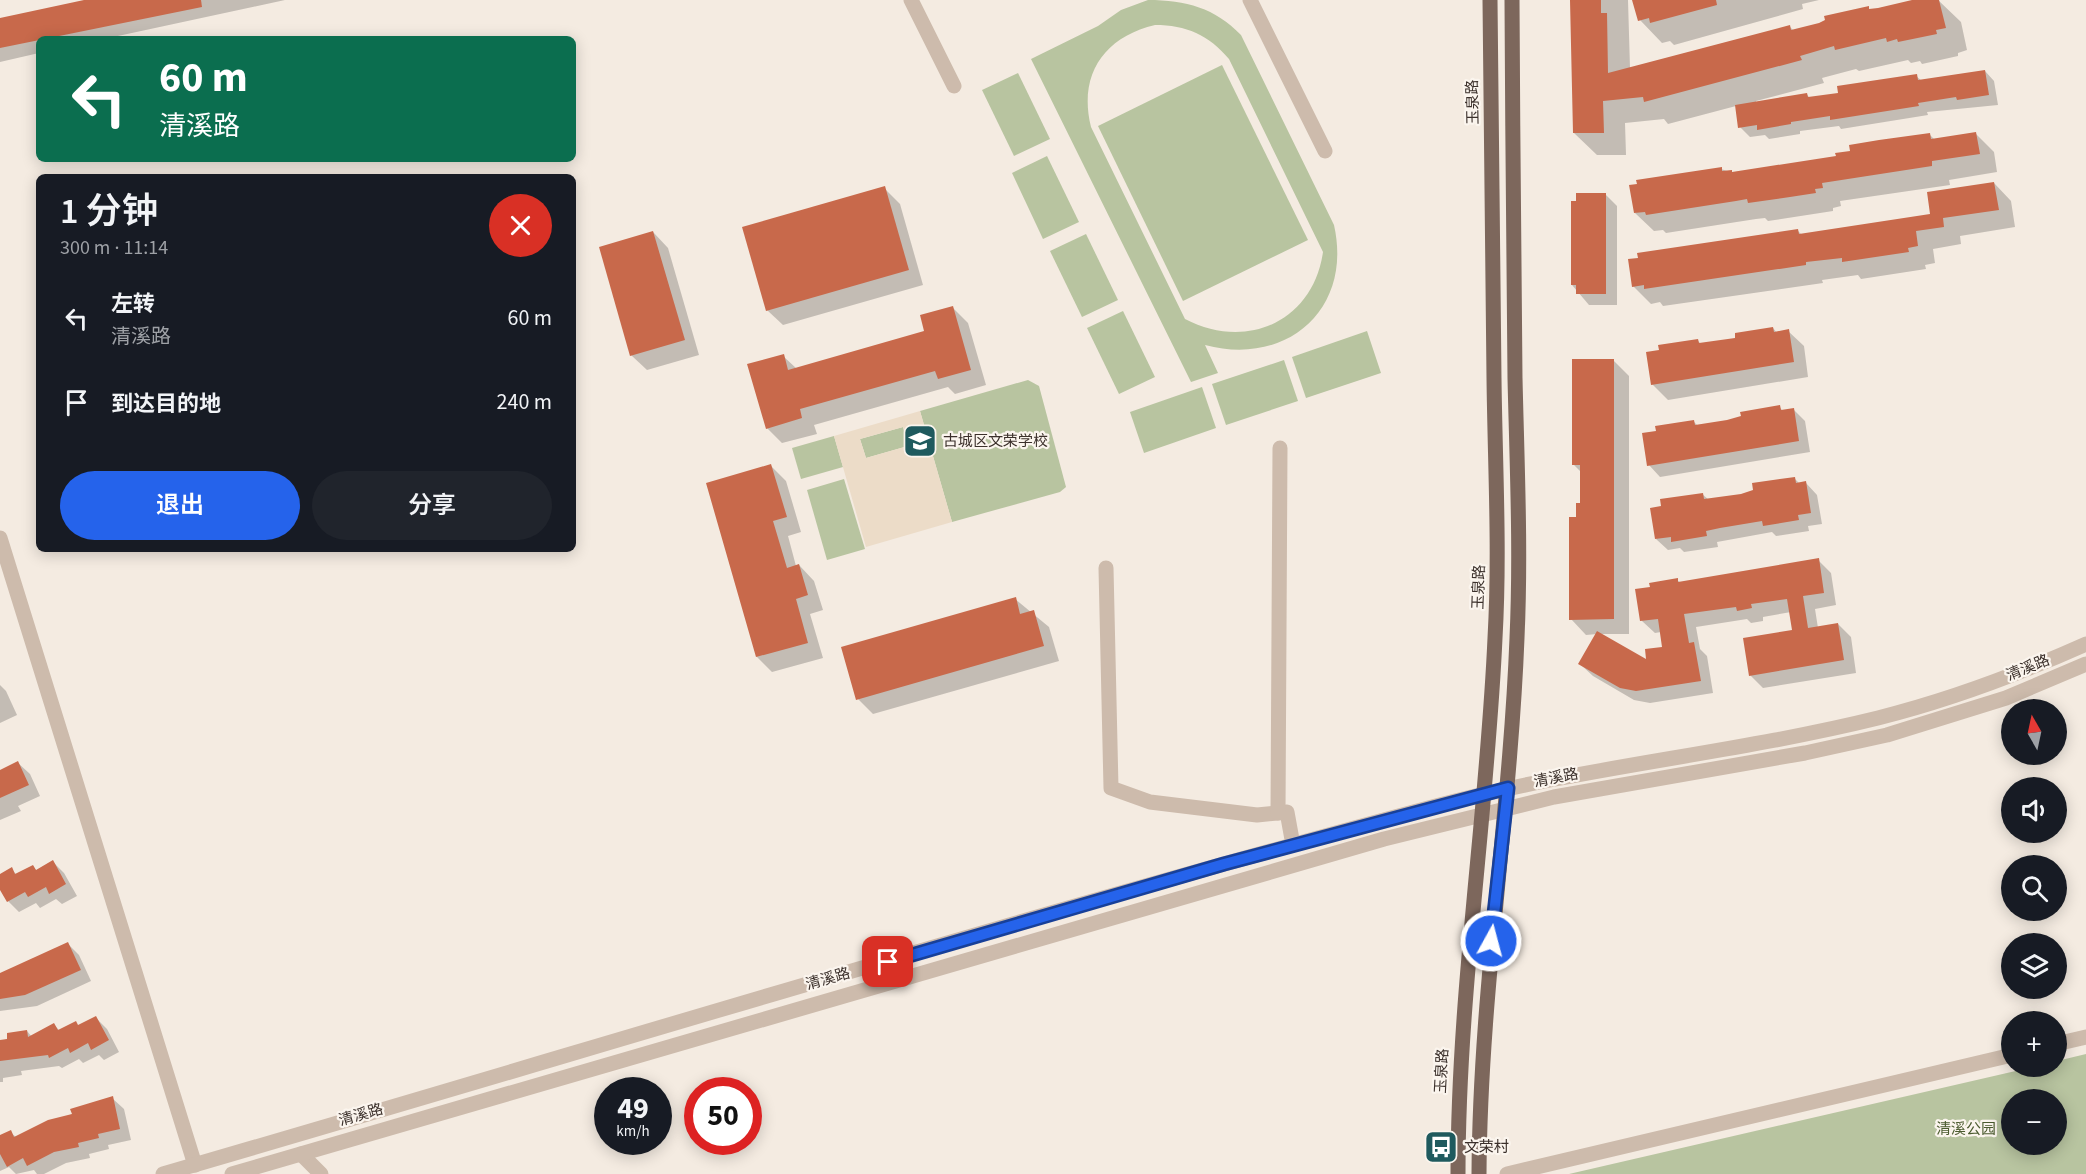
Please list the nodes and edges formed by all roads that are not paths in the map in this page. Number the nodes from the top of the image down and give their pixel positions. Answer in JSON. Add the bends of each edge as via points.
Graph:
{"nodes":[{"id":1,"x":911,"y":0,"type":"edge"},
{"id":2,"x":1250,"y":0,"type":"edge"},
{"id":3,"x":1490,"y":0,"type":"edge"},
{"id":4,"x":1512,"y":0,"type":"edge"},
{"id":5,"x":954,"y":86,"type":"dead end"},
{"id":6,"x":1325,"y":151,"type":"dead end"},
{"id":7,"x":1280,"y":448,"type":"dead end"},
{"id":8,"x":0,"y":538,"type":"edge"},
{"id":9,"x":1107,"y":568,"type":"dead end"},
{"id":10,"x":2086,"y":644,"type":"edge"},
{"id":11,"x":2086,"y":664,"type":"edge"},
{"id":12,"x":1508,"y":788,"type":"junction"},
{"id":13,"x":1485,"y":793,"type":"junction"},
{"id":14,"x":1506,"y":808,"type":"junction"},
{"id":15,"x":1278,"y":813,"type":"junction"},
{"id":16,"x":1483,"y":813,"type":"junction"},
{"id":17,"x":1293,"y":845,"type":"junction"},
{"id":18,"x":2086,"y":1037,"type":"edge"},
{"id":19,"x":2067,"y":1041,"type":"edge"},
{"id":20,"x":2001,"y":1057,"type":"edge"},
{"id":21,"x":301,"y":1154,"type":"junction"},
{"id":22,"x":195,"y":1165,"type":"junction"},
{"id":23,"x":163,"y":1174,"type":"edge"},
{"id":24,"x":232,"y":1174,"type":"edge"},
{"id":25,"x":321,"y":1174,"type":"edge"},
{"id":26,"x":1458,"y":1174,"type":"edge"},
{"id":27,"x":1479,"y":1174,"type":"edge"},
{"id":28,"x":1507,"y":1174,"type":"edge"}],
"edges":[{"from":1,"to":5,"type":"street"},
{"from":2,"to":6,"type":"street"},
{"from":3,"to":13,"type":"main road","name":"玉泉路","via":[[1498,554]]},
{"from":4,"to":12,"type":"main road","via":[[1520,554]]},
{"from":7,"to":15,"type":"street"},
{"from":8,"to":22,"type":"street"},
{"from":9,"to":15,"type":"street","via":[[1111,788],[1150,802],[1257,815]]},
{"from":10,"to":12,"type":"street","name":"清溪路","via":[[1970,690],[1882,717]]},
{"from":11,"to":14,"type":"street","name":"清溪路","via":[[2006,698],[1887,735]]},
{"from":12,"to":13,"type":"street","name":"清溪路"},
{"from":12,"to":14,"type":"main road"},
{"from":13,"to":16,"type":"main road","name":"玉泉路"},
{"from":13,"to":17,"type":"street","name":"清溪路"},
{"from":14,"to":16,"type":"street","name":"清溪路"},
{"from":14,"to":27,"type":"main road","via":[[1485,1016]]},
{"from":15,"to":17,"type":"street","via":[[1287,812]]},
{"from":16,"to":21,"type":"street","name":"清溪路"},
{"from":16,"to":26,"type":"main road","name":"玉泉路","via":[[1463,1014]]},
{"from":17,"to":22,"type":"street","name":"清溪路"},
{"from":18,"to":19,"type":"street"},
{"from":20,"to":28,"type":"street"},
{"from":21,"to":24,"type":"street","name":"清溪路"},
{"from":21,"to":25,"type":"street"},
{"from":22,"to":23,"type":"street","name":"清溪路"}]}
